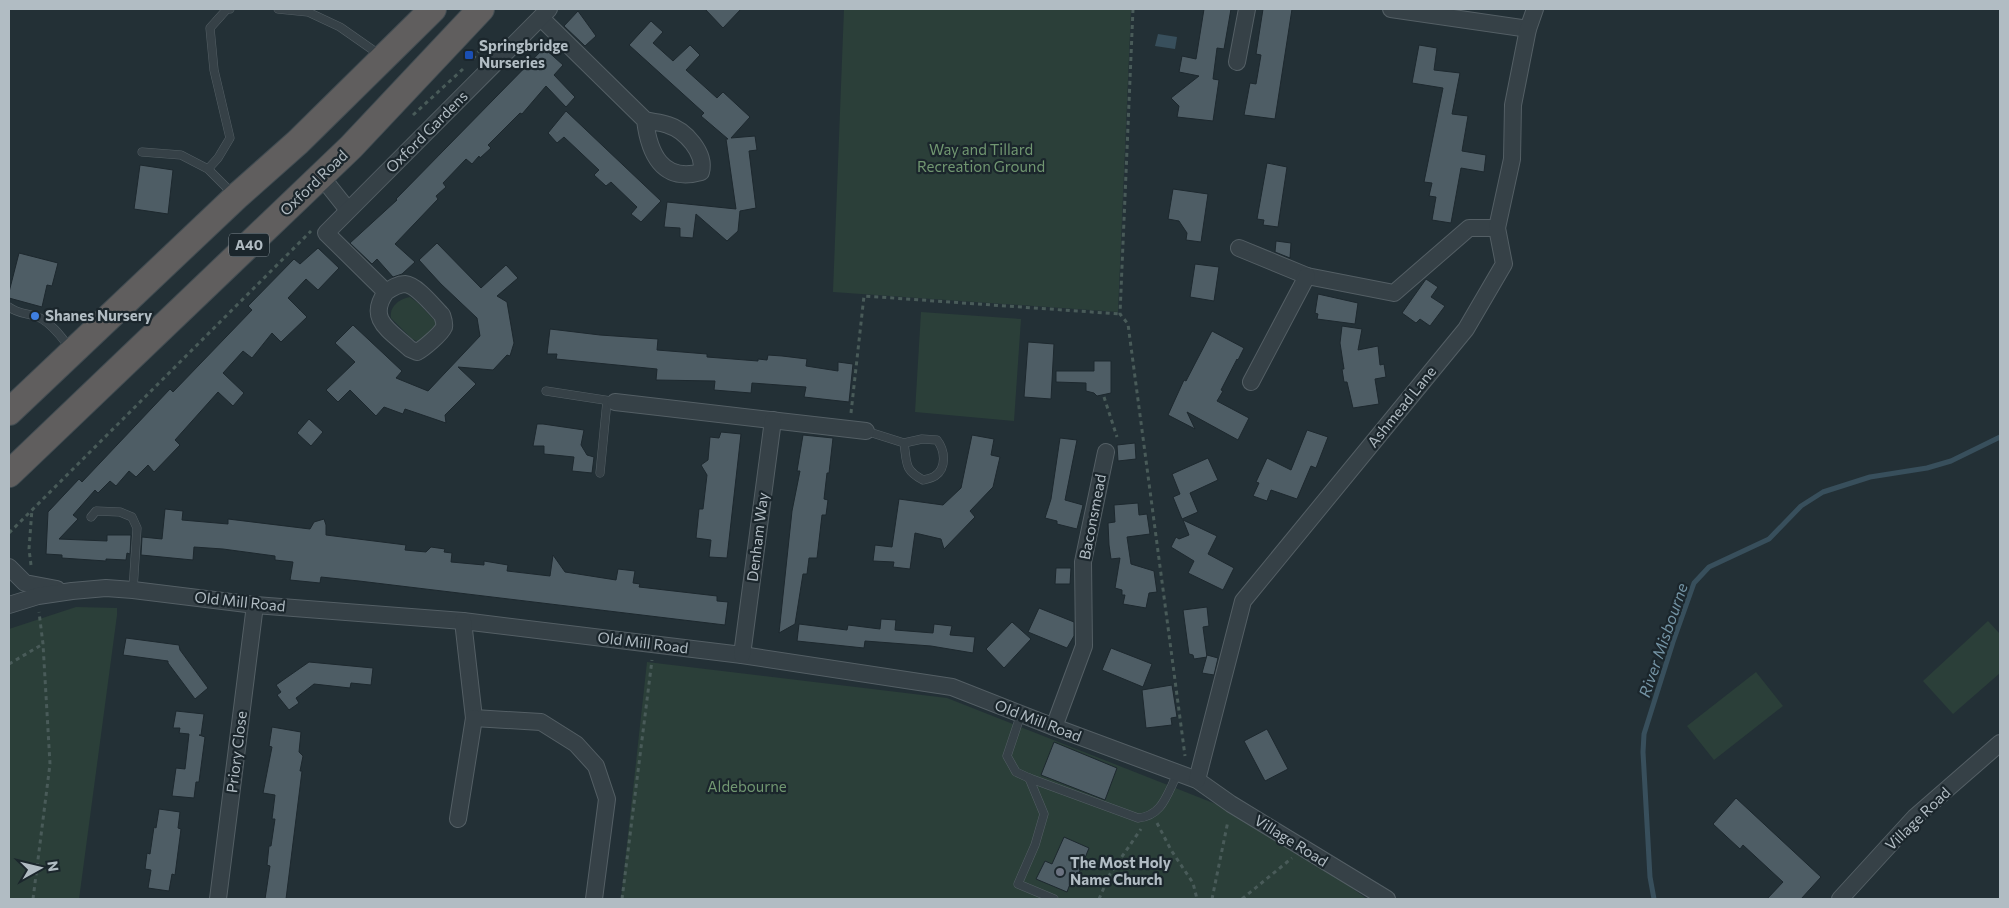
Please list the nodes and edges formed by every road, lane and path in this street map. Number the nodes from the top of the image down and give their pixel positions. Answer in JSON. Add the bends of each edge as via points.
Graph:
{"nodes":[{"id":1,"x":230,"y":9,"type":"edge"},
{"id":2,"x":278,"y":9,"type":"edge"},
{"id":3,"x":433,"y":9,"type":"edge"},
{"id":4,"x":481,"y":9,"type":"edge"},
{"id":5,"x":1133,"y":9,"type":"edge"},
{"id":6,"x":1247,"y":9,"type":"edge"},
{"id":7,"x":1391,"y":9,"type":"edge"},
{"id":8,"x":1535,"y":9,"type":"edge"},
{"id":9,"x":545,"y":13,"type":"edge"},
{"id":10,"x":1528,"y":29,"type":"junction"},
{"id":11,"x":500,"y":57,"type":"junction"},
{"id":12,"x":384,"y":58,"type":"junction"},
{"id":13,"x":472,"y":61,"type":"dead end"},
{"id":14,"x":1237,"y":62,"type":"dead end"},
{"id":15,"x":465,"y":68,"type":"dead end"},
{"id":16,"x":407,"y":120,"type":"dead end"},
{"id":17,"x":645,"y":120,"type":"dead end"},
{"id":18,"x":142,"y":152,"type":"dead end"},
{"id":19,"x":208,"y":169,"type":"junction"},
{"id":20,"x":321,"y":176,"type":"junction"},
{"id":21,"x":236,"y":197,"type":"junction"},
{"id":22,"x":348,"y":210,"type":"junction"},
{"id":23,"x":1497,"y":228,"type":"junction"},
{"id":24,"x":326,"y":233,"type":"junction"},
{"id":25,"x":1239,"y":248,"type":"dead end"},
{"id":26,"x":1307,"y":276,"type":"junction"},
{"id":27,"x":386,"y":292,"type":"dead end"},
{"id":28,"x":9,"y":307,"type":"edge"},
{"id":29,"x":1120,"y":314,"type":"junction"},
{"id":30,"x":73,"y":352,"type":"junction"},
{"id":31,"x":1251,"y":382,"type":"dead end"},
{"id":32,"x":546,"y":391,"type":"dead end"},
{"id":33,"x":1104,"y":397,"type":"dead end"},
{"id":34,"x":611,"y":401,"type":"junction"},
{"id":35,"x":9,"y":412,"type":"edge"},
{"id":36,"x":773,"y":420,"type":"junction"},
{"id":37,"x":849,"y":429,"type":"junction"},
{"id":38,"x":866,"y":431,"type":"joint"},
{"id":39,"x":1117,"y":437,"type":"dead end"},
{"id":40,"x":904,"y":443,"type":"junction"},
{"id":41,"x":1106,"y":452,"type":"dead end"},
{"id":42,"x":9,"y":474,"type":"edge"},
{"id":43,"x":600,"y":474,"type":"dead end"},
{"id":44,"x":32,"y":508,"type":"junction"},
{"id":45,"x":91,"y":516,"type":"dead end"},
{"id":46,"x":9,"y":533,"type":"edge"},
{"id":47,"x":9,"y":567,"type":"edge"},
{"id":48,"x":33,"y":568,"type":"dead end"},
{"id":49,"x":133,"y":590,"type":"junction"},
{"id":50,"x":72,"y":591,"type":"junction"},
{"id":51,"x":38,"y":596,"type":"junction"},
{"id":52,"x":9,"y":604,"type":"edge"},
{"id":53,"x":255,"y":604,"type":"junction"},
{"id":54,"x":463,"y":621,"type":"junction"},
{"id":55,"x":43,"y":644,"type":"junction"},
{"id":56,"x":654,"y":644,"type":"junction"},
{"id":57,"x":742,"y":655,"type":"junction"},
{"id":58,"x":9,"y":664,"type":"edge"},
{"id":59,"x":1021,"y":714,"type":"junction"},
{"id":60,"x":474,"y":718,"type":"junction"},
{"id":61,"x":1054,"y":727,"type":"junction"},
{"id":62,"x":2000,"y":743,"type":"edge"},
{"id":63,"x":1187,"y":777,"type":"junction"},
{"id":64,"x":1029,"y":778,"type":"junction"},
{"id":65,"x":1231,"y":804,"type":"junction"},
{"id":66,"x":1151,"y":816,"type":"junction"},
{"id":67,"x":458,"y":819,"type":"dead end"},
{"id":68,"x":1304,"y":848,"type":"junction"},
{"id":69,"x":33,"y":899,"type":"edge"},
{"id":70,"x":218,"y":899,"type":"edge"},
{"id":71,"x":594,"y":899,"type":"edge"},
{"id":72,"x":622,"y":899,"type":"edge"},
{"id":73,"x":1054,"y":899,"type":"edge"},
{"id":74,"x":1099,"y":899,"type":"edge"},
{"id":75,"x":1197,"y":899,"type":"edge"},
{"id":76,"x":1212,"y":899,"type":"edge"},
{"id":77,"x":1242,"y":899,"type":"edge"},
{"id":78,"x":1386,"y":899,"type":"edge"},
{"id":79,"x":1840,"y":899,"type":"edge"}],
"edges":[{"from":1,"to":19,"type":"lane","via":[[210,28],[214,70],[230,138]]},
{"from":2,"to":12,"type":"lane","via":[[308,12],[332,23]]},
{"from":3,"to":12,"type":"highway","number":"A40"},
{"from":4,"to":20,"type":"highway","name":"Oxford Road","number":"A40"},
{"from":5,"to":29,"type":"path"},
{"from":6,"to":14,"type":"street"},
{"from":7,"to":10,"type":"street"},
{"from":8,"to":10,"type":"street","name":"Ashmead Lane"},
{"from":9,"to":11,"type":"street","name":"Oxford Gardens"},
{"from":9,"to":17,"type":"street"},
{"from":10,"to":23,"type":"street","name":"Ashmead Lane","via":[[1513,105],[1512,159]]},
{"from":11,"to":13,"type":"path","via":[[482,47]]},
{"from":11,"to":22,"type":"street","name":"Oxford Gardens"},
{"from":12,"to":21,"type":"highway","number":"A40"},
{"from":15,"to":16,"type":"path"},
{"from":18,"to":19,"type":"lane","via":[[182,155]]},
{"from":19,"to":21,"type":"lane"},
{"from":20,"to":22,"type":"street"},
{"from":20,"to":42,"type":"highway","name":"Oxford Road","number":"A40"},
{"from":21,"to":30,"type":"highway","number":"A40"},
{"from":22,"to":24,"type":"street","name":"Oxford Gardens"},
{"from":23,"to":26,"type":"street","via":[[1469,228],[1394,292]]},
{"from":23,"to":63,"type":"street","name":"Ashmead Lane","via":[[1504,264],[1466,329],[1242,601]]},
{"from":24,"to":27,"type":"street"},
{"from":24,"to":44,"type":"path","via":[[315,227]]},
{"from":25,"to":26,"type":"street"},
{"from":26,"to":31,"type":"street"},
{"from":28,"to":30,"type":"lane","via":[[16,313],[41,318]]},
{"from":29,"to":37,"type":"path","via":[[864,296]]},
{"from":29,"to":63,"type":"path","via":[[1128,324]]},
{"from":30,"to":35,"type":"highway","number":"A40"},
{"from":32,"to":34,"type":"lane"},
{"from":33,"to":39,"type":"path"},
{"from":34,"to":36,"type":"street"},
{"from":34,"to":43,"type":"lane"},
{"from":36,"to":37,"type":"street"},
{"from":36,"to":57,"type":"street","name":"Denham Way"},
{"from":37,"to":38,"type":"street"},
{"from":38,"to":40,"type":"lane"},
{"from":40,"to":40,"type":"lane","via":[[912,474],[924,480],[935,477],[944,457],[943,448],[937,440]]},
{"from":41,"to":61,"type":"street","name":"Baconsmead","via":[[1083,562],[1084,646]]},
{"from":44,"to":46,"type":"path"},
{"from":44,"to":48,"type":"path","via":[[28,549]]},
{"from":45,"to":49,"type":"lane","via":[[96,511],[132,516],[137,528]]},
{"from":47,"to":50,"type":"street","name":"Old Mill Road","via":[[26,583]]},
{"from":49,"to":50,"type":"street","name":"Old Mill Road"},
{"from":49,"to":53,"type":"street","name":"Old Mill Road"},
{"from":50,"to":51,"type":"street","name":"Old Mill Road"},
{"from":51,"to":52,"type":"street","name":"Old Mill Road"},
{"from":51,"to":55,"type":"path"},
{"from":53,"to":54,"type":"street","name":"Old Mill Road"},
{"from":53,"to":70,"type":"street","name":"Priory Close"},
{"from":54,"to":56,"type":"street","name":"Old Mill Road"},
{"from":54,"to":60,"type":"street"},
{"from":55,"to":58,"type":"path"},
{"from":55,"to":69,"type":"path","via":[[50,764]]},
{"from":56,"to":57,"type":"street","name":"Old Mill Road"},
{"from":56,"to":72,"type":"path"},
{"from":57,"to":59,"type":"street","name":"Old Mill Road","via":[[952,686]]},
{"from":59,"to":61,"type":"street","name":"Old Mill Road"},
{"from":59,"to":64,"type":"lane","via":[[1007,756],[1016,772]]},
{"from":60,"to":67,"type":"street"},
{"from":60,"to":71,"type":"street","via":[[541,722],[576,744],[596,766],[607,799]]},
{"from":61,"to":63,"type":"street","name":"Old Mill Road"},
{"from":62,"to":79,"type":"street","name":"Village Road","via":[[1915,817]]},
{"from":63,"to":65,"type":"street","name":"Village Road"},
{"from":63,"to":66,"type":"lane"},
{"from":64,"to":66,"type":"lane","via":[[1138,818]]},
{"from":64,"to":73,"type":"lane","via":[[1044,814],[1035,846],[1018,884]]},
{"from":65,"to":68,"type":"street","name":"Village Road"},
{"from":65,"to":76,"type":"path"},
{"from":66,"to":74,"type":"path","via":[[1110,874]]},
{"from":66,"to":75,"type":"path","via":[[1193,883]]},
{"from":68,"to":77,"type":"path"},
{"from":68,"to":78,"type":"street","name":"Village Road"}]}
